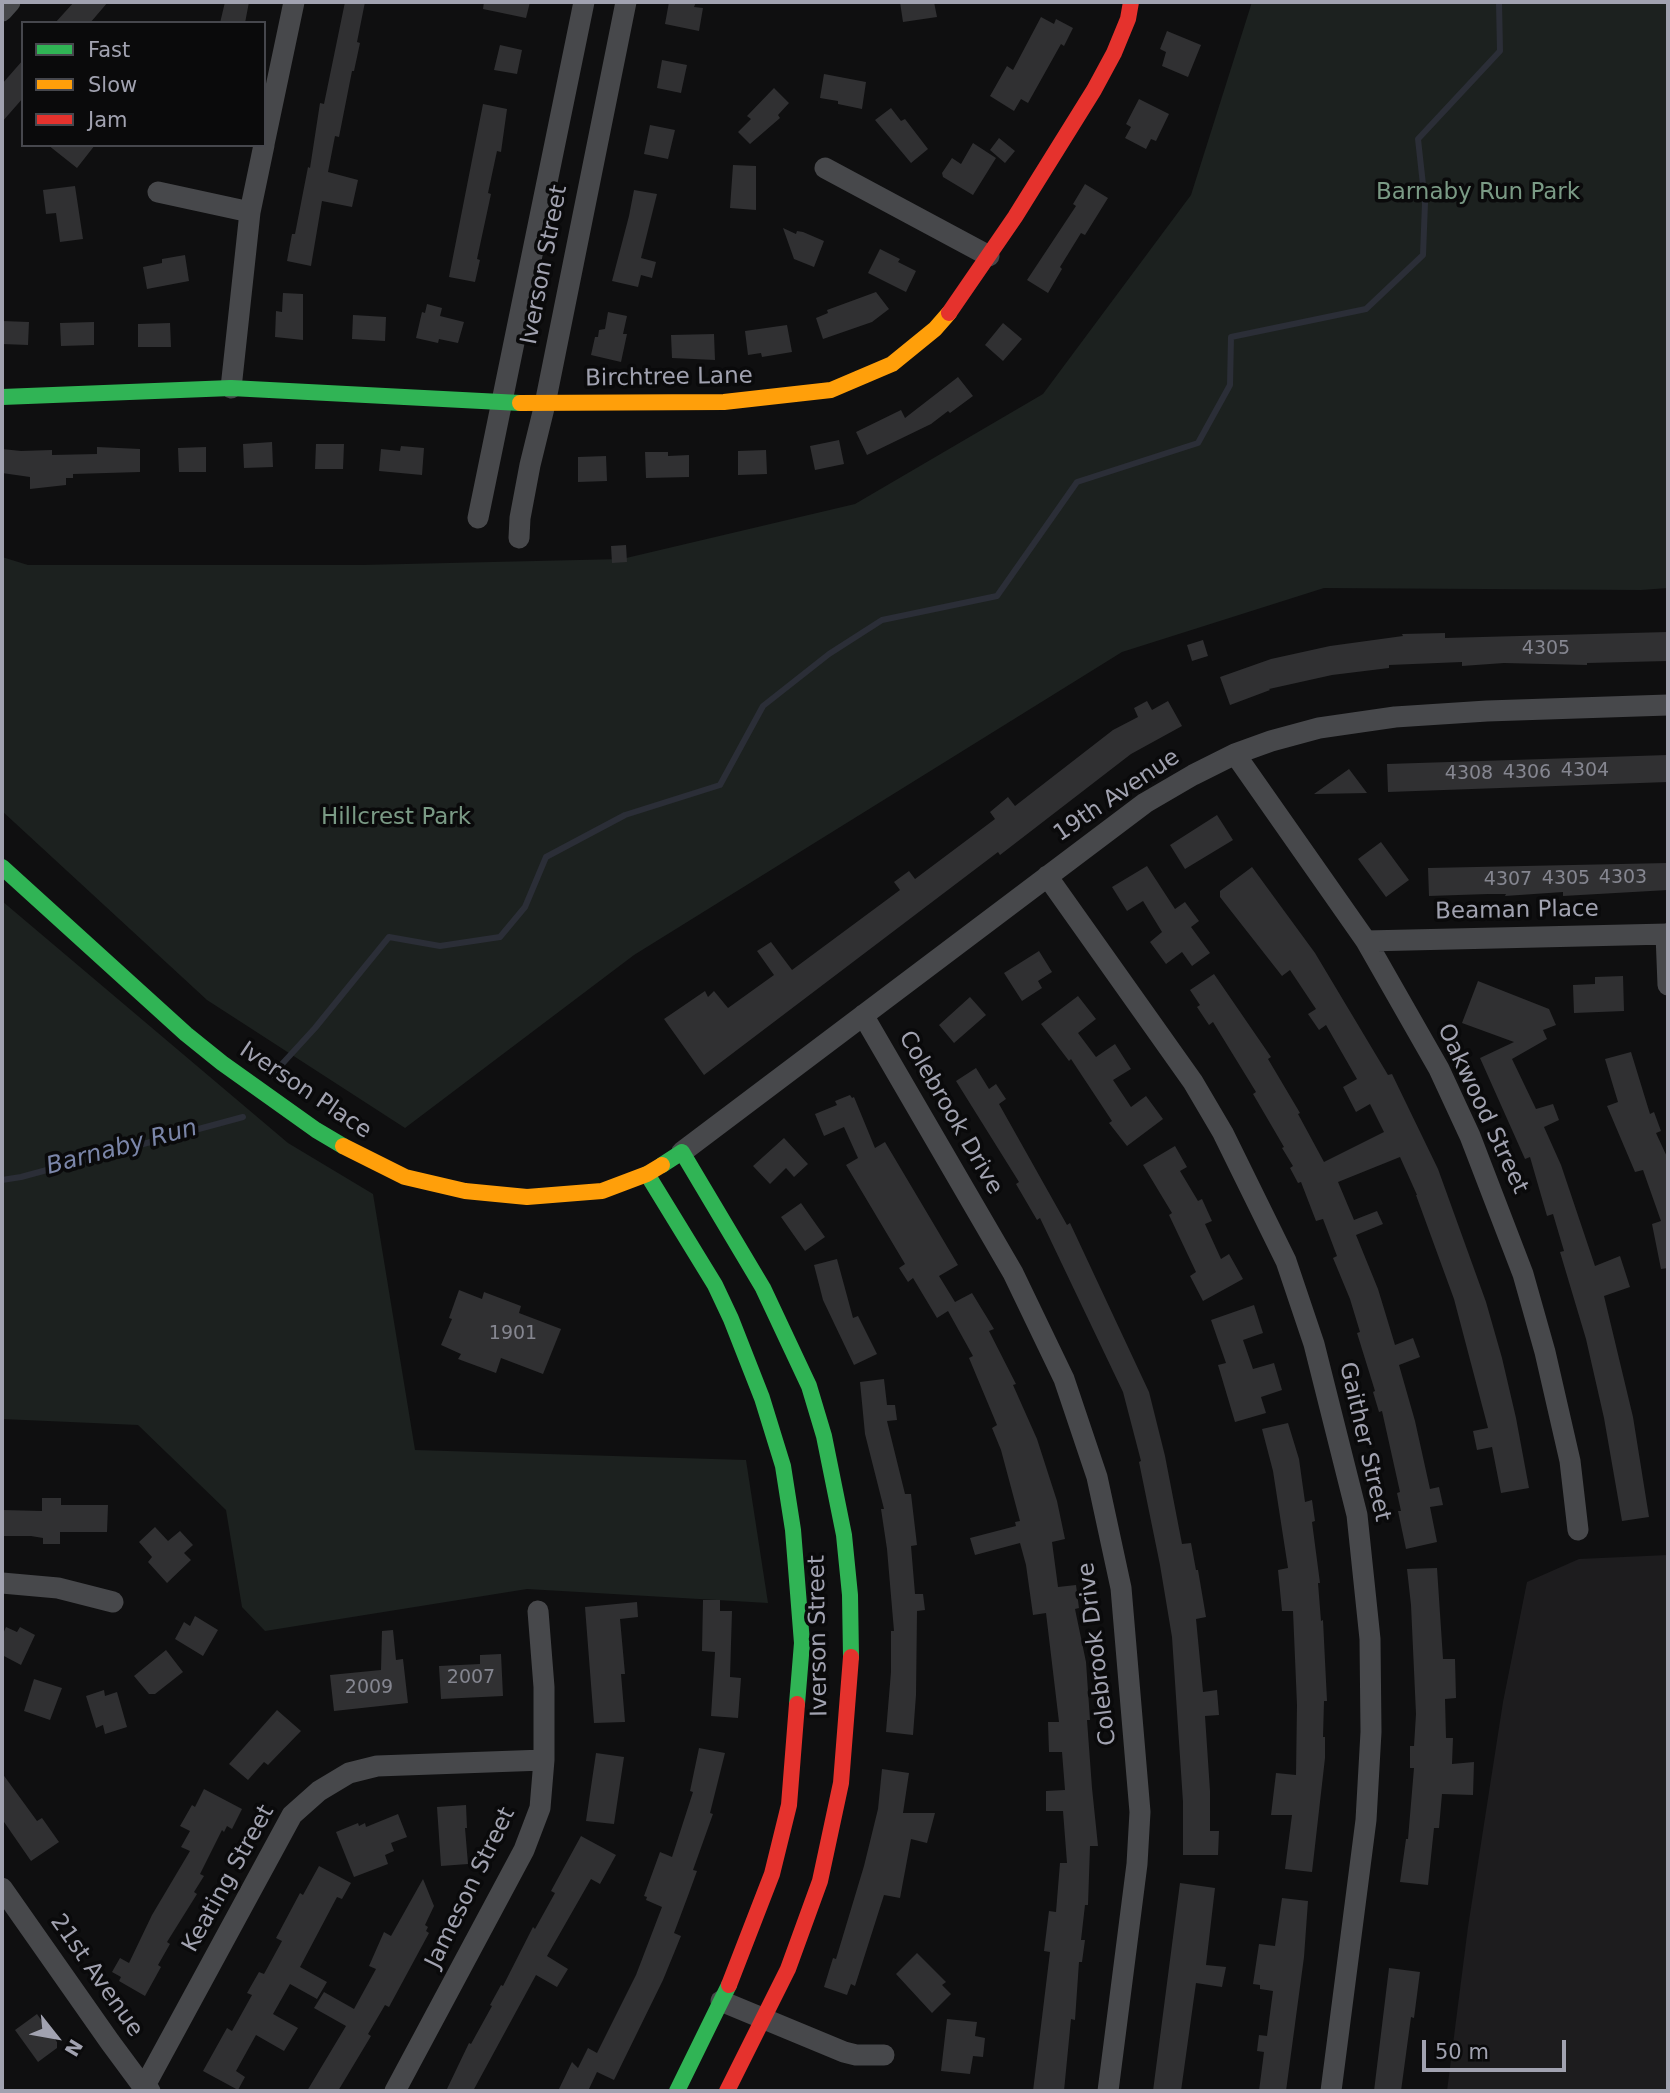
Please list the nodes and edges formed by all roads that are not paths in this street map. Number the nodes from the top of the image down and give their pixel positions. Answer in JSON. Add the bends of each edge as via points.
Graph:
{"nodes":[{"id":1,"x":10,"y":2,"type":"edge"},
{"id":2,"x":294,"y":2,"type":"edge"},
{"id":3,"x":584,"y":2,"type":"edge"},
{"id":4,"x":626,"y":2,"type":"edge"},
{"id":5,"x":1131,"y":2,"type":"edge"},
{"id":6,"x":2,"y":11,"type":"edge"},
{"id":7,"x":266,"y":135,"type":"edge"},
{"id":8,"x":263,"y":147,"type":"edge"},
{"id":9,"x":825,"y":168,"type":"dead end"},
{"id":10,"x":158,"y":192,"type":"dead end"},
{"id":11,"x":250,"y":212,"type":"junction"},
{"id":12,"x":989,"y":256,"type":"junction"},
{"id":13,"x":231,"y":388,"type":"junction"},
{"id":14,"x":2,"y":397,"type":"edge"},
{"id":15,"x":502,"y":402,"type":"junction"},
{"id":16,"x":545,"y":404,"type":"junction"},
{"id":17,"x":478,"y":518,"type":"dead end"},
{"id":18,"x":519,"y":538,"type":"dead end"},
{"id":19,"x":1668,"y":705,"type":"edge"},
{"id":20,"x":1234,"y":754,"type":"junction"},
{"id":21,"x":2,"y":867,"type":"edge"},
{"id":22,"x":1047,"y":876,"type":"junction"},
{"id":23,"x":1667,"y":934,"type":"edge"},
{"id":24,"x":1366,"y":941,"type":"junction"},
{"id":25,"x":1668,"y":985,"type":"edge"},
{"id":26,"x":863,"y":1015,"type":"junction"},
{"id":27,"x":682,"y":1152,"type":"junction"},
{"id":28,"x":647,"y":1174,"type":"junction"},
{"id":29,"x":1578,"y":1530,"type":"dead end"},
{"id":30,"x":2,"y":1583,"type":"edge"},
{"id":31,"x":113,"y":1602,"type":"dead end"},
{"id":32,"x":538,"y":1611,"type":"dead end"},
{"id":33,"x":544,"y":1760,"type":"junction"},
{"id":34,"x":2,"y":1888,"type":"edge"},
{"id":35,"x":721,"y":2001,"type":"junction"},
{"id":36,"x":764,"y":2020,"type":"junction"},
{"id":37,"x":884,"y":2055,"type":"dead end"},
{"id":38,"x":145,"y":2090,"type":"edge"},
{"id":39,"x":395,"y":2091,"type":"edge"},
{"id":40,"x":677,"y":2091,"type":"edge"},
{"id":41,"x":727,"y":2091,"type":"edge"},
{"id":42,"x":1108,"y":2091,"type":"edge"},
{"id":43,"x":1331,"y":2091,"type":"edge"}],
"edges":[{"from":1,"to":6,"type":"street"},
{"from":2,"to":7,"type":"street"},
{"from":3,"to":15,"type":"street","name":"Iverson Street"},
{"from":4,"to":16,"type":"street","name":"Iverson Street"},
{"from":5,"to":12,"type":"main road","name":"Birchtree Lane","via":[[1114,53]]},
{"from":8,"to":11,"type":"street"},
{"from":9,"to":12,"type":"street"},
{"from":10,"to":11,"type":"street"},
{"from":11,"to":13,"type":"street"},
{"from":12,"to":16,"type":"main road","name":"Birchtree Lane","via":[[954,307],[920,344],[892,364],[831,390],[724,402]]},
{"from":13,"to":14,"type":"main road","name":"Birchtree Lane"},
{"from":13,"to":15,"type":"main road","name":"Birchtree Lane"},
{"from":15,"to":16,"type":"main road","name":"Birchtree Lane"},
{"from":15,"to":17,"type":"street","name":"Iverson Street"},
{"from":16,"to":18,"type":"street","name":"Iverson Street"},
{"from":19,"to":20,"type":"street","name":"19th Avenue","via":[[1395,717],[1319,728]]},
{"from":20,"to":22,"type":"street","name":"19th Avenue","via":[[1145,803]]},
{"from":20,"to":24,"type":"street","name":"Oakwood Street"},
{"from":21,"to":28,"type":"main road","name":"Iverson Place","via":[[222,1063],[316,1130],[386,1169],[465,1191],[527,1197],[602,1191]]},
{"from":22,"to":26,"type":"street","name":"19th Avenue"},
{"from":22,"to":43,"type":"street","name":"Gaither Street","via":[[1193,1082],[1280,1249],[1314,1344],[1357,1516],[1370,1639],[1371,1732],[1366,1820]]},
{"from":23,"to":24,"type":"street","name":"Beaman Place"},
{"from":23,"to":25,"type":"street"},
{"from":24,"to":29,"type":"street","name":"Oakwood Street","via":[[1439,1069],[1519,1263],[1570,1461]]},
{"from":26,"to":27,"type":"street","name":"19th Avenue"},
{"from":26,"to":42,"type":"street","name":"Colebrook Drive","via":[[1013,1273],[1064,1379],[1097,1476],[1121,1588],[1140,1812]]},
{"from":27,"to":28,"type":"main road","name":"Iverson Place"},
{"from":27,"to":36,"type":"main road","name":"Iverson Street","via":[[763,1288],[809,1386],[834,1482],[850,1595],[847,1720],[832,1830],[805,1926]]},
{"from":28,"to":35,"type":"main road","name":"Iverson Street","via":[[715,1285],[762,1398],[783,1465],[799,1592],[801,1675],[789,1805],[762,1905]]},
{"from":30,"to":31,"type":"street","via":[[58,1588]]},
{"from":32,"to":33,"type":"street","name":"Jameson Street"},
{"from":33,"to":38,"type":"street","name":"Keating Street","via":[[377,1766],[349,1773],[319,1791],[292,1815]]},
{"from":33,"to":39,"type":"street","name":"Jameson Street","via":[[540,1808],[524,1850]]},
{"from":34,"to":38,"type":"street","name":"21st Avenue"},
{"from":35,"to":36,"type":"street"},
{"from":35,"to":40,"type":"main road","name":"Iverson Street"},
{"from":36,"to":37,"type":"street","via":[[844,2052]]},
{"from":36,"to":41,"type":"main road","name":"Iverson Street"}]}
